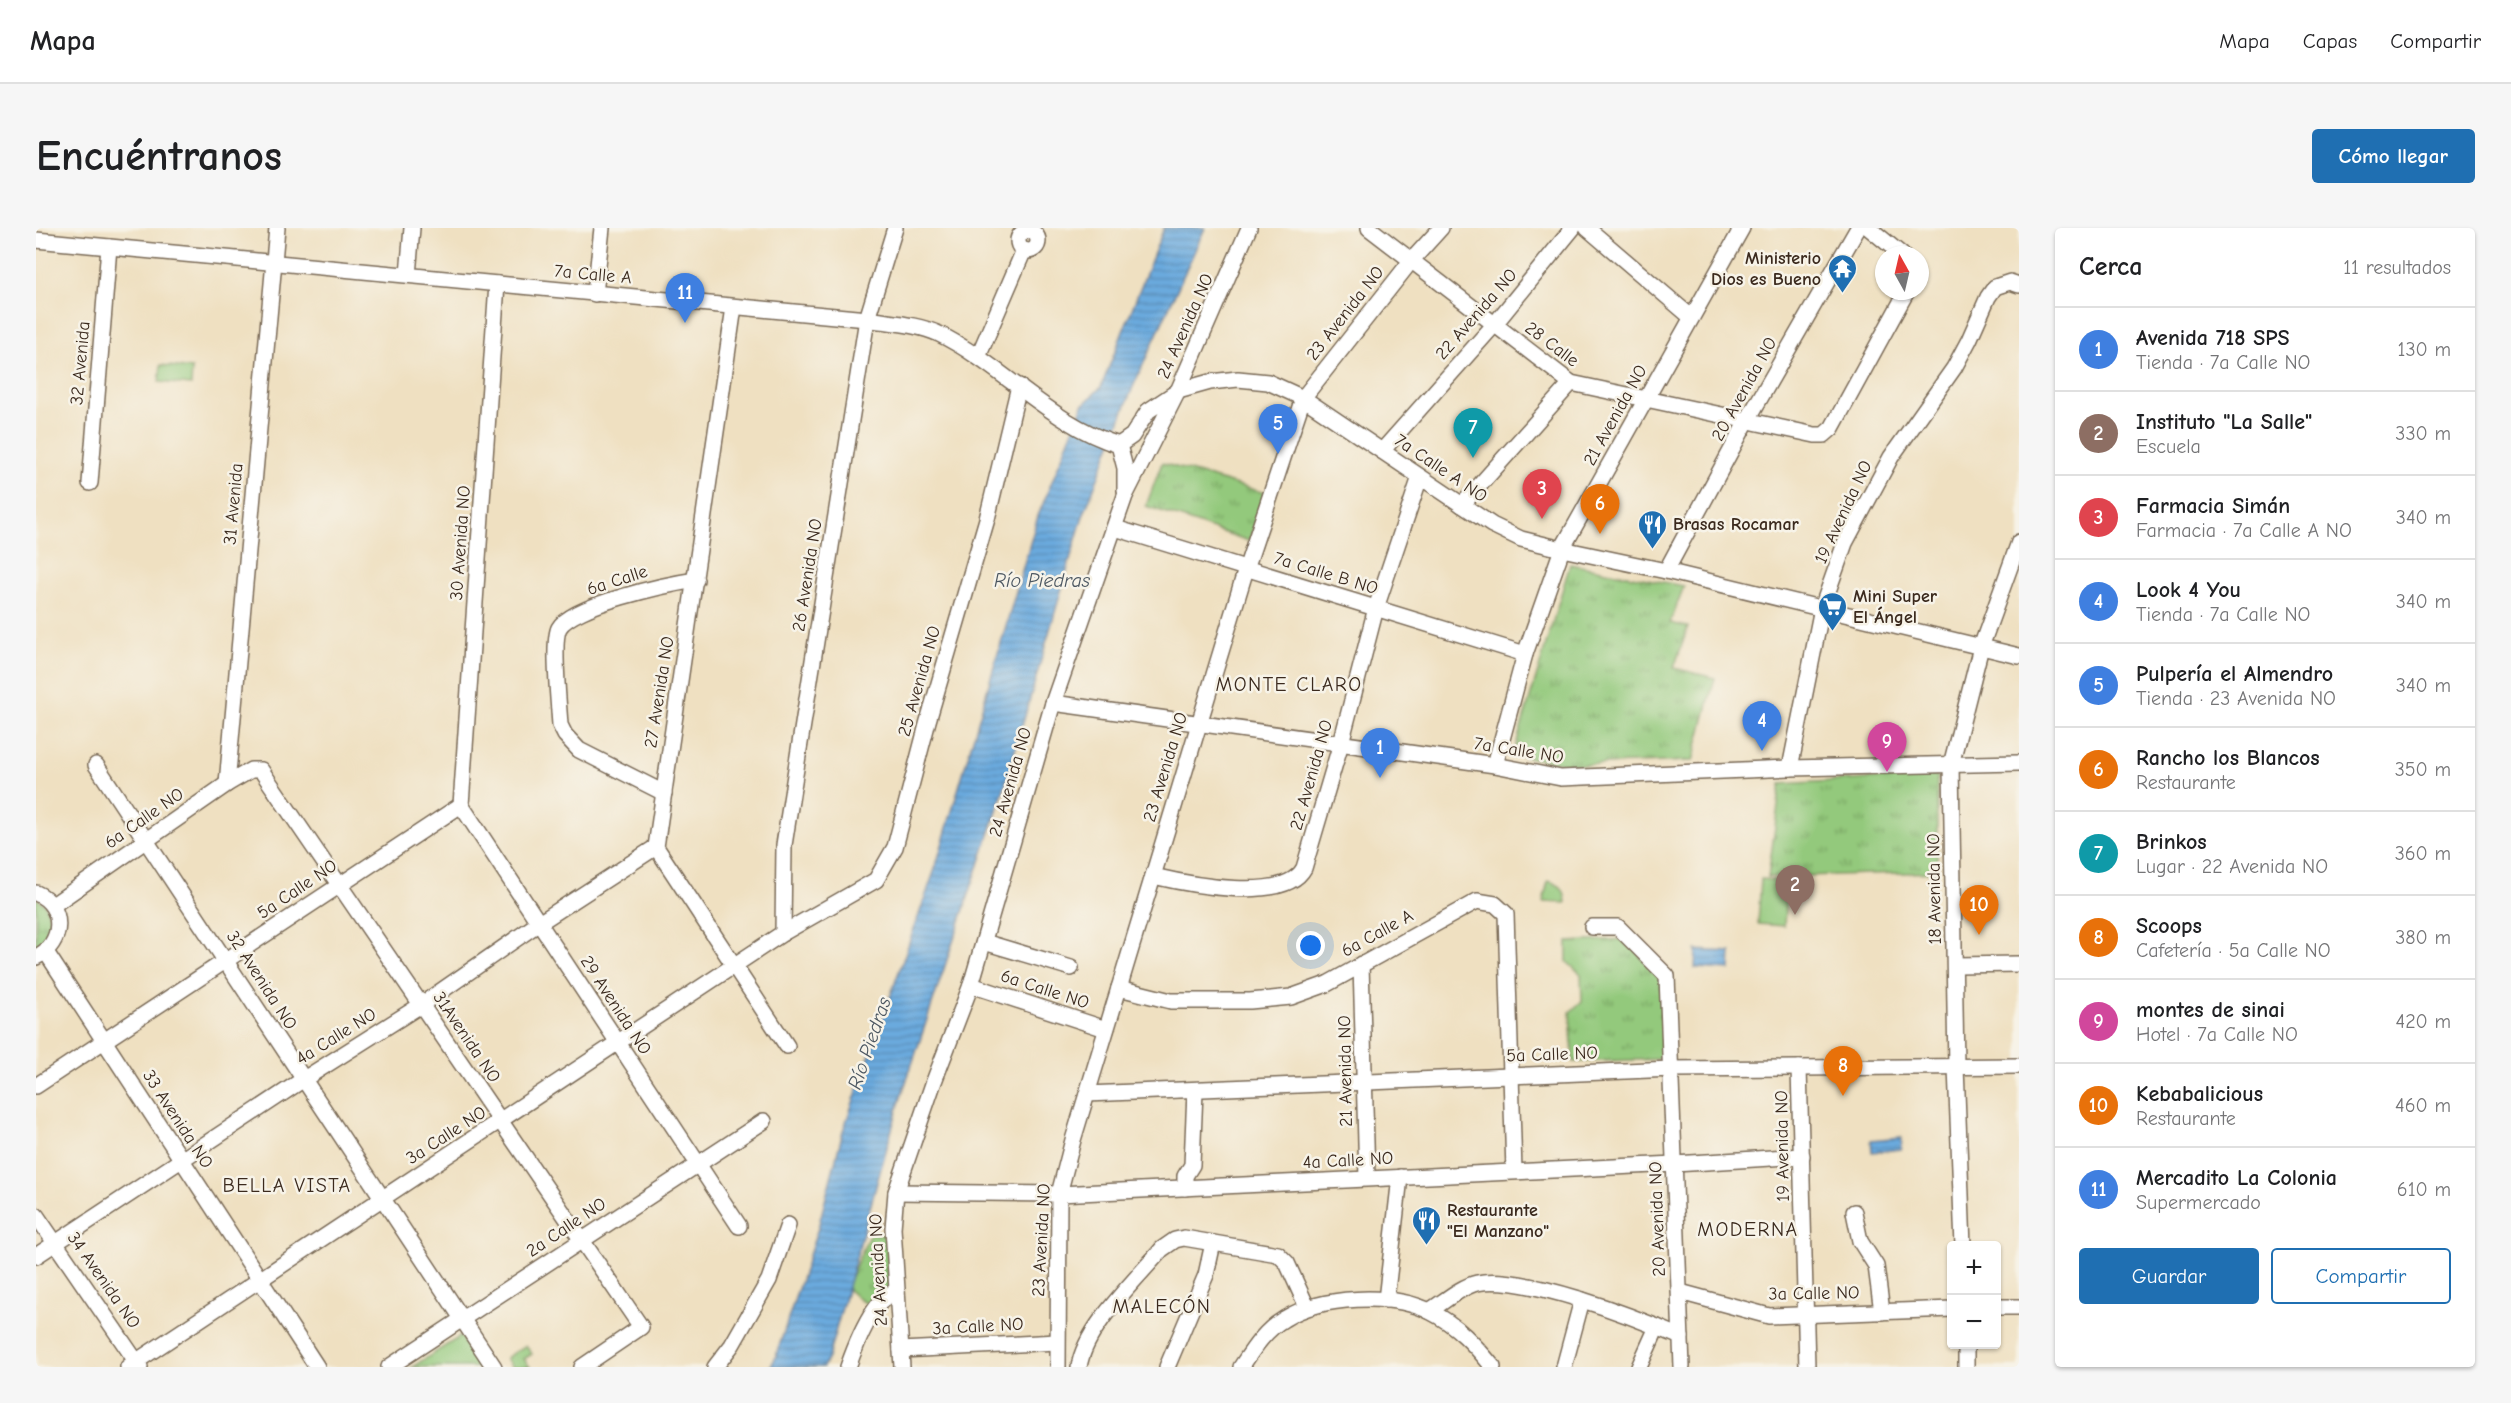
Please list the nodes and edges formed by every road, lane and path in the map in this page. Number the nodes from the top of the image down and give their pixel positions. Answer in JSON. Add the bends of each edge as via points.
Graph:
{"nodes":[{"id":1,"x":278,"y":228,"type":"edge"},
{"id":2,"x":412,"y":228,"type":"edge"},
{"id":3,"x":602,"y":228,"type":"edge"},
{"id":4,"x":895,"y":228,"type":"edge"},
{"id":5,"x":1249,"y":228,"type":"edge"},
{"id":6,"x":1369,"y":228,"type":"edge"},
{"id":7,"x":1441,"y":228,"type":"edge"},
{"id":8,"x":1573,"y":228,"type":"edge"},
{"id":9,"x":1587,"y":228,"type":"edge"},
{"id":10,"x":1742,"y":228,"type":"edge"},
{"id":11,"x":1858,"y":228,"type":"edge"},
{"id":12,"x":1869,"y":228,"type":"edge"},
{"id":13,"x":36,"y":240,"type":"edge"},
{"id":14,"x":1891,"y":246,"type":"edge"},
{"id":15,"x":109,"y":247,"type":"junction"},
{"id":16,"x":1024,"y":250,"type":"dead end"},
{"id":17,"x":1412,"y":261,"type":"junction"},
{"id":18,"x":274,"y":263,"type":"junction"},
{"id":19,"x":408,"y":275,"type":"junction"},
{"id":20,"x":497,"y":284,"type":"junction"},
{"id":21,"x":2019,"y":285,"type":"edge"},
{"id":22,"x":595,"y":294,"type":"junction"},
{"id":23,"x":1902,"y":300,"type":"edge"},
{"id":24,"x":734,"y":307,"type":"junction"},
{"id":25,"x":1691,"y":317,"type":"junction"},
{"id":26,"x":867,"y":320,"type":"junction"},
{"id":27,"x":1494,"y":325,"type":"junction"},
{"id":28,"x":978,"y":357,"type":"junction"},
{"id":29,"x":1571,"y":383,"type":"junction"},
{"id":30,"x":1019,"y":386,"type":"junction"},
{"id":31,"x":1178,"y":391,"type":"junction"},
{"id":32,"x":1303,"y":398,"type":"junction"},
{"id":33,"x":1647,"y":400,"type":"junction"},
{"id":34,"x":1747,"y":421,"type":"junction"},
{"id":35,"x":1116,"y":444,"type":"junction"},
{"id":36,"x":1382,"y":451,"type":"junction"},
{"id":37,"x":1420,"y":477,"type":"junction"},
{"id":38,"x":90,"y":483,"type":"dead end"},
{"id":39,"x":1125,"y":496,"type":"junction"},
{"id":40,"x":1462,"y":505,"type":"junction"},
{"id":41,"x":1114,"y":528,"type":"junction"},
{"id":42,"x":2019,"y":542,"type":"edge"},
{"id":43,"x":1562,"y":549,"type":"junction"},
{"id":44,"x":1246,"y":569,"type":"junction"},
{"id":45,"x":1666,"y":570,"type":"junction"},
{"id":46,"x":696,"y":580,"type":"junction"},
{"id":47,"x":1376,"y":608,"type":"junction"},
{"id":48,"x":1822,"y":608,"type":"junction"},
{"id":49,"x":1981,"y":647,"type":"junction"},
{"id":50,"x":1525,"y":654,"type":"junction"},
{"id":51,"x":2019,"y":656,"type":"edge"},
{"id":52,"x":1053,"y":703,"type":"junction"},
{"id":53,"x":1199,"y":722,"type":"junction"},
{"id":54,"x":1341,"y":743,"type":"junction"},
{"id":55,"x":2019,"y":763,"type":"edge"},
{"id":56,"x":96,"y":765,"type":"dead end"},
{"id":57,"x":1496,"y":765,"type":"junction"},
{"id":58,"x":1951,"y":765,"type":"junction"},
{"id":59,"x":1790,"y":768,"type":"junction"},
{"id":60,"x":261,"y":770,"type":"joint"},
{"id":61,"x":227,"y":784,"type":"junction"},
{"id":62,"x":664,"y":793,"type":"junction"},
{"id":63,"x":461,"y":805,"type":"junction"},
{"id":64,"x":146,"y":841,"type":"junction"},
{"id":65,"x":656,"y":847,"type":"junction"},
{"id":66,"x":1153,"y":876,"type":"junction"},
{"id":67,"x":339,"y":884,"type":"junction"},
{"id":68,"x":36,"y":893,"type":"edge"},
{"id":69,"x":53,"y":905,"type":"junction"},
{"id":70,"x":539,"y":923,"type":"junction"},
{"id":71,"x":1592,"y":927,"type":"dead end"},
{"id":72,"x":783,"y":933,"type":"junction"},
{"id":73,"x":984,"y":942,"type":"junction"},
{"id":74,"x":41,"y":955,"type":"edge"},
{"id":75,"x":225,"y":960,"type":"junction"},
{"id":76,"x":1362,"y":964,"type":"junction"},
{"id":77,"x":2019,"y":964,"type":"edge"},
{"id":78,"x":1956,"y":965,"type":"junction"},
{"id":79,"x":735,"y":967,"type":"junction"},
{"id":80,"x":1071,"y":968,"type":"dead end"},
{"id":81,"x":971,"y":985,"type":"junction"},
{"id":82,"x":1119,"y":988,"type":"junction"},
{"id":83,"x":421,"y":1005,"type":"junction"},
{"id":84,"x":1106,"y":1029,"type":"junction"},
{"id":85,"x":104,"y":1041,"type":"junction"},
{"id":86,"x":619,"y":1044,"type":"junction"},
{"id":87,"x":786,"y":1046,"type":"dead end"},
{"id":88,"x":2019,"y":1065,"type":"edge"},
{"id":89,"x":1956,"y":1067,"type":"junction"},
{"id":90,"x":1799,"y":1068,"type":"junction"},
{"id":91,"x":1672,"y":1069,"type":"junction"},
{"id":92,"x":1511,"y":1074,"type":"junction"},
{"id":93,"x":304,"y":1079,"type":"junction"},
{"id":94,"x":1365,"y":1081,"type":"junction"},
{"id":95,"x":36,"y":1086,"type":"edge"},
{"id":96,"x":1195,"y":1091,"type":"junction"},
{"id":97,"x":1087,"y":1094,"type":"junction"},
{"id":98,"x":764,"y":1121,"type":"dead end"},
{"id":99,"x":501,"y":1122,"type":"junction"},
{"id":100,"x":1802,"y":1156,"type":"junction"},
{"id":101,"x":182,"y":1161,"type":"junction"},
{"id":102,"x":698,"y":1164,"type":"junction"},
{"id":103,"x":1675,"y":1164,"type":"junction"},
{"id":104,"x":1514,"y":1171,"type":"junction"},
{"id":105,"x":1400,"y":1177,"type":"junction"},
{"id":106,"x":1367,"y":1178,"type":"junction"},
{"id":107,"x":1193,"y":1187,"type":"junction"},
{"id":108,"x":896,"y":1192,"type":"junction"},
{"id":109,"x":1059,"y":1194,"type":"junction"},
{"id":110,"x":383,"y":1199,"type":"junction"},
{"id":111,"x":1854,"y":1212,"type":"dead end"},
{"id":112,"x":36,"y":1215,"type":"edge"},
{"id":113,"x":788,"y":1225,"type":"dead end"},
{"id":114,"x":739,"y":1226,"type":"dead end"},
{"id":115,"x":582,"y":1240,"type":"junction"},
{"id":116,"x":1963,"y":1241,"type":"edge"},
{"id":117,"x":1213,"y":1243,"type":"junction"},
{"id":118,"x":55,"y":1244,"type":"junction"},
{"id":119,"x":36,"y":1256,"type":"edge"},
{"id":120,"x":260,"y":1280,"type":"junction"},
{"id":121,"x":897,"y":1291,"type":"junction"},
{"id":122,"x":1680,"y":1292,"type":"junction"},
{"id":123,"x":1386,"y":1300,"type":"junction"},
{"id":124,"x":1582,"y":1300,"type":"junction"},
{"id":125,"x":1308,"y":1307,"type":"junction"},
{"id":126,"x":2001,"y":1307,"type":"edge"},
{"id":127,"x":2019,"y":1307,"type":"edge"},
{"id":128,"x":1947,"y":1309,"type":"edge"},
{"id":129,"x":1430,"y":1311,"type":"junction"},
{"id":130,"x":1882,"y":1312,"type":"junction"},
{"id":131,"x":1805,"y":1314,"type":"junction"},
{"id":132,"x":463,"y":1320,"type":"junction"},
{"id":133,"x":1657,"y":1327,"type":"junction"},
{"id":134,"x":1681,"y":1337,"type":"junction"},
{"id":135,"x":1057,"y":1342,"type":"junction"},
{"id":136,"x":1966,"y":1349,"type":"edge"},
{"id":137,"x":901,"y":1350,"type":"junction"},
{"id":138,"x":135,"y":1365,"type":"edge"},
{"id":139,"x":317,"y":1367,"type":"edge"},
{"id":140,"x":389,"y":1367,"type":"edge"},
{"id":141,"x":494,"y":1367,"type":"edge"},
{"id":142,"x":582,"y":1367,"type":"edge"},
{"id":143,"x":715,"y":1367,"type":"edge"},
{"id":144,"x":848,"y":1367,"type":"edge"},
{"id":145,"x":902,"y":1367,"type":"edge"},
{"id":146,"x":1058,"y":1367,"type":"edge"},
{"id":147,"x":1079,"y":1367,"type":"edge"},
{"id":148,"x":1167,"y":1367,"type":"edge"},
{"id":149,"x":1241,"y":1367,"type":"edge"},
{"id":150,"x":1493,"y":1367,"type":"edge"},
{"id":151,"x":1564,"y":1367,"type":"edge"},
{"id":152,"x":1639,"y":1367,"type":"edge"},
{"id":153,"x":1682,"y":1367,"type":"edge"},
{"id":154,"x":1807,"y":1367,"type":"edge"},
{"id":155,"x":1966,"y":1367,"type":"edge"}],
"edges":[{"from":1,"to":18,"type":"street","name":"31 Avenida"},
{"from":2,"to":19,"type":"street"},
{"from":3,"to":22,"type":"street"},
{"from":4,"to":26,"type":"street","name":"26 Avenida NO"},
{"from":5,"to":31,"type":"street","name":"24 Avenida NO"},
{"from":6,"to":17,"type":"street","name":"28 Calle"},
{"from":7,"to":17,"type":"street","name":"23 Avenida NO"},
{"from":8,"to":27,"type":"street","name":"22 Avenida NO"},
{"from":9,"to":25,"type":"street"},
{"from":10,"to":25,"type":"street","name":"21 Avenida NO"},
{"from":11,"to":34,"type":"street","name":"20 Avenida NO"},
{"from":12,"to":14,"type":"street"},
{"from":13,"to":15,"type":"street","name":"7a Calle A"},
{"from":15,"to":18,"type":"street","name":"7a Calle A"},
{"from":15,"to":38,"type":"street","name":"32 Avenida"},
{"from":16,"to":28,"type":"street"},
{"from":17,"to":27,"type":"street","name":"28 Calle"},
{"from":17,"to":32,"type":"street","name":"23 Avenida NO"},
{"from":18,"to":19,"type":"street","name":"7a Calle A"},
{"from":18,"to":61,"type":"street","name":"31 Avenida"},
{"from":19,"to":20,"type":"street","name":"7a Calle A"},
{"from":20,"to":22,"type":"street","name":"7a Calle A"},
{"from":20,"to":63,"type":"street","name":"30 Avenida NO"},
{"from":21,"to":48,"type":"street","name":"19 Avenida NO","via":[[2010,282],[1995,287],[1988,297],[1954,368],[1891,457],[1845,543]]},
{"from":22,"to":24,"type":"street","name":"7a Calle A"},
{"from":23,"to":34,"type":"street","name":"28 Calle","via":[[1832,428],[1824,435]]},
{"from":24,"to":26,"type":"street","name":"7a Calle A"},
{"from":24,"to":46,"type":"street","name":"27 Avenida NO"},
{"from":25,"to":33,"type":"street","name":"21 Avenida NO"},
{"from":26,"to":28,"type":"street","name":"7a Calle A","via":[[918,326]]},
{"from":26,"to":72,"type":"street","name":"26 Avenida NO","via":[[784,845]]},
{"from":27,"to":29,"type":"street","name":"28 Calle"},
{"from":27,"to":36,"type":"street","name":"22 Avenida NO"},
{"from":28,"to":30,"type":"street","name":"7a Calle A"},
{"from":29,"to":33,"type":"street","name":"28 Calle"},
{"from":29,"to":40,"type":"street"},
{"from":30,"to":35,"type":"street","name":"7a Calle A","via":[[1071,423]]},
{"from":30,"to":72,"type":"street","name":"25 Avenida NO","via":[[987,519],[895,847],[876,880]]},
{"from":31,"to":32,"type":"street","name":"7a Calle A NO","via":[[1238,379],[1268,382]]},
{"from":31,"to":35,"type":"street","name":"7a Calle A NO","via":[[1148,411],[1132,436]]},
{"from":31,"to":39,"type":"street","name":"24 Avenida NO"},
{"from":32,"to":36,"type":"street","name":"7a Calle A NO"},
{"from":32,"to":44,"type":"street","name":"23 Avenida NO"},
{"from":33,"to":34,"type":"street","name":"28 Calle"},
{"from":33,"to":43,"type":"street","name":"21 Avenida NO"},
{"from":34,"to":45,"type":"street","name":"20 Avenida NO"},
{"from":35,"to":39,"type":"street","via":[[1125,468]]},
{"from":36,"to":37,"type":"street","name":"7a Calle A NO"},
{"from":37,"to":40,"type":"street","name":"7a Calle A NO"},
{"from":37,"to":47,"type":"street","name":"22 Avenida NO"},
{"from":39,"to":41,"type":"street","name":"24 Avenida NO"},
{"from":40,"to":43,"type":"street","name":"7a Calle A NO","via":[[1521,539]]},
{"from":41,"to":44,"type":"street","name":"7a Calle B NO"},
{"from":41,"to":52,"type":"street","name":"24 Avenida NO"},
{"from":42,"to":49,"type":"street","name":"18 Avenida NO"},
{"from":43,"to":45,"type":"street","name":"7a Calle A NO"},
{"from":43,"to":50,"type":"street","name":"21 Avenida NO"},
{"from":44,"to":47,"type":"street","name":"7a Calle B NO"},
{"from":44,"to":53,"type":"street","name":"23 Avenida NO"},
{"from":45,"to":48,"type":"street","name":"7a Calle A NO"},
{"from":46,"to":62,"type":"street","name":"27 Avenida NO"},
{"from":46,"to":62,"type":"street","name":"6a Calle","via":[[644,590],[565,620],[557,630],[560,725],[570,743]]},
{"from":47,"to":50,"type":"street","name":"7a Calle B NO"},
{"from":47,"to":54,"type":"street","name":"22 Avenida NO"},
{"from":48,"to":49,"type":"street","name":"7a Calle A NO"},
{"from":48,"to":59,"type":"street","name":"19 Avenida NO"},
{"from":49,"to":51,"type":"street","name":"7a Calle A NO"},
{"from":49,"to":58,"type":"street","name":"18 Avenida NO"},
{"from":50,"to":57,"type":"street","name":"21 Avenida NO"},
{"from":52,"to":53,"type":"street","name":"7a Calle NO"},
{"from":52,"to":73,"type":"street","name":"24 Avenida NO"},
{"from":53,"to":54,"type":"street","name":"7a Calle NO"},
{"from":53,"to":66,"type":"street","name":"23 Avenida NO"},
{"from":54,"to":57,"type":"street","name":"7a Calle NO"},
{"from":54,"to":66,"type":"street","name":"22 Avenida NO","via":[[1300,877],[1281,886],[1251,888],[1196,885]]},
{"from":55,"to":58,"type":"street","name":"7a Calle NO"},
{"from":56,"to":64,"type":"street","name":"32 Avenida NO"},
{"from":57,"to":59,"type":"street","name":"7a Calle NO","via":[[1561,778]]},
{"from":58,"to":59,"type":"street","name":"7a Calle NO"},
{"from":58,"to":78,"type":"street","name":"18 Avenida NO"},
{"from":60,"to":61,"type":"street","name":"6a Calle NO","via":[[251,770]]},
{"from":60,"to":67,"type":"street","name":"31Avenida NO"},
{"from":61,"to":64,"type":"street","name":"6a Calle NO"},
{"from":62,"to":65,"type":"street","name":"27 Avenida NO"},
{"from":63,"to":67,"type":"street","name":"5a Calle NO"},
{"from":63,"to":70,"type":"street","name":"29 Avenida NO"},
{"from":64,"to":69,"type":"street","name":"6a Calle NO"},
{"from":64,"to":75,"type":"street","name":"32 Avenida NO"},
{"from":65,"to":70,"type":"street","name":"4a Calle NO"},
{"from":65,"to":79,"type":"street"},
{"from":66,"to":82,"type":"street","name":"23 Avenida NO"},
{"from":67,"to":75,"type":"street","name":"5a Calle NO"},
{"from":67,"to":83,"type":"street","name":"31Avenida NO"},
{"from":68,"to":69,"type":"street"},
{"from":69,"to":74,"type":"street","via":[[58,930],[52,946]]},
{"from":70,"to":83,"type":"street","name":"4a Calle NO"},
{"from":70,"to":86,"type":"street","name":"29 Avenida NO"},
{"from":71,"to":91,"type":"street","name":"20 Avenida NO","via":[[1618,927],[1667,976]]},
{"from":72,"to":79,"type":"street","name":"3a Calle NO"},
{"from":73,"to":80,"type":"street"},
{"from":73,"to":81,"type":"street","name":"24 Avenida NO"},
{"from":74,"to":85,"type":"street","name":"33 Avenida NO"},
{"from":75,"to":85,"type":"street","name":"5a Calle NO"},
{"from":75,"to":93,"type":"street","name":"32 Avenida NO"},
{"from":76,"to":82,"type":"street","name":"6a Calle A","via":[[1327,984],[1291,997],[1171,1001]]},
{"from":76,"to":92,"type":"street","name":"6a Calle A","via":[[1478,901],[1495,904],[1506,914]]},
{"from":76,"to":94,"type":"street","name":"21 Avenida NO"},
{"from":77,"to":78,"type":"street"},
{"from":78,"to":89,"type":"street","name":"18 Avenida NO"},
{"from":79,"to":86,"type":"street","name":"3a Calle NO"},
{"from":79,"to":87,"type":"street"},
{"from":81,"to":84,"type":"street","name":"6a Calle NO"},
{"from":81,"to":108,"type":"street","name":"24 Avenida NO"},
{"from":82,"to":84,"type":"street","name":"23 Avenida NO"},
{"from":83,"to":93,"type":"street","name":"4a Calle NO"},
{"from":83,"to":99,"type":"street","name":"31Avenida NO"},
{"from":84,"to":97,"type":"street","name":"23 Avenida NO"},
{"from":85,"to":95,"type":"street","name":"5a Calle NO"},
{"from":85,"to":101,"type":"street","name":"33 Avenida NO"},
{"from":86,"to":99,"type":"street","name":"3a Calle NO"},
{"from":86,"to":102,"type":"street","name":"29 Avenida NO"},
{"from":88,"to":89,"type":"street","name":"5a Calle NO"},
{"from":89,"to":90,"type":"street","name":"5a Calle NO"},
{"from":89,"to":116,"type":"street","name":"18 Avenida NO"},
{"from":90,"to":91,"type":"street","name":"5a Calle NO"},
{"from":90,"to":100,"type":"street","name":"19 Avenida NO"},
{"from":91,"to":92,"type":"street","name":"5a Calle NO"},
{"from":91,"to":103,"type":"street","name":"20 Avenida NO"},
{"from":92,"to":94,"type":"street","name":"5a Calle NO"},
{"from":92,"to":104,"type":"street"},
{"from":93,"to":101,"type":"street","name":"4a Calle NO"},
{"from":93,"to":110,"type":"street","name":"32 Avenida NO"},
{"from":94,"to":96,"type":"street","name":"5a Calle NO"},
{"from":94,"to":106,"type":"street","name":"21 Avenida NO"},
{"from":96,"to":97,"type":"street","name":"5a Calle NO"},
{"from":96,"to":107,"type":"street","via":[[1192,1165],[1199,1176]]},
{"from":97,"to":109,"type":"street","name":"23 Avenida NO"},
{"from":98,"to":102,"type":"street","name":"2a Calle NO"},
{"from":99,"to":110,"type":"street","name":"3a Calle NO"},
{"from":99,"to":115,"type":"street","name":"31Avenida NO"},
{"from":100,"to":103,"type":"street","name":"4a Calle NO"},
{"from":100,"to":131,"type":"street","name":"19 Avenida NO"},
{"from":101,"to":118,"type":"street","name":"4a Calle NO"},
{"from":101,"to":120,"type":"street","name":"33 Avenida NO"},
{"from":102,"to":114,"type":"street","name":"29 Avenida NO"},
{"from":102,"to":115,"type":"street","name":"2a Calle NO"},
{"from":103,"to":104,"type":"street","name":"4a Calle NO"},
{"from":103,"to":122,"type":"street","name":"20 Avenida NO"},
{"from":104,"to":105,"type":"street","name":"4a Calle NO"},
{"from":105,"to":106,"type":"street","name":"4a Calle NO"},
{"from":105,"to":123,"type":"street"},
{"from":106,"to":107,"type":"street","name":"4a Calle NO"},
{"from":107,"to":109,"type":"street","name":"4a Calle NO"},
{"from":108,"to":109,"type":"street","name":"4a Calle NO"},
{"from":108,"to":121,"type":"street","name":"24 Avenida NO","via":[[893,1228]]},
{"from":109,"to":135,"type":"street","name":"23 Avenida NO"},
{"from":110,"to":120,"type":"street","name":"3a Calle NO"},
{"from":110,"to":132,"type":"street","name":"32 Avenida NO"},
{"from":111,"to":130,"type":"street","via":[[1860,1240],[1876,1266]]},
{"from":112,"to":118,"type":"street","name":"34 Avenida NO"},
{"from":113,"to":143,"type":"street","via":[[769,1280]]},
{"from":115,"to":132,"type":"street","name":"2a Calle NO"},
{"from":115,"to":142,"type":"street","name":"31Avenida NO","via":[[641,1327]]},
{"from":117,"to":125,"type":"street","via":[[1282,1257]]},
{"from":117,"to":147,"type":"street","via":[[1175,1239],[1162,1249],[1098,1325],[1086,1343]]},
{"from":117,"to":148,"type":"street","via":[[1206,1275]]},
{"from":118,"to":119,"type":"street","name":"4a Calle NO"},
{"from":118,"to":138,"type":"street","name":"34 Avenida NO"},
{"from":120,"to":138,"type":"street","name":"3a Calle NO"},
{"from":120,"to":139,"type":"street","name":"33 Avenida NO"},
{"from":121,"to":137,"type":"street","name":"24 Avenida NO"},
{"from":121,"to":144,"type":"street","via":[[887,1295],[864,1328]]},
{"from":122,"to":131,"type":"street","name":"3a Calle NO","via":[[1769,1316]]},
{"from":122,"to":134,"type":"street","name":"20 Avenida NO"},
{"from":123,"to":125,"type":"street","via":[[1350,1300]]},
{"from":123,"to":129,"type":"street"},
{"from":124,"to":129,"type":"street","via":[[1492,1281],[1475,1284]]},
{"from":124,"to":133,"type":"street"},
{"from":124,"to":151,"type":"street"},
{"from":125,"to":149,"type":"street","via":[[1282,1320],[1256,1343]]},
{"from":126,"to":127,"type":"street"},
{"from":128,"to":130,"type":"street","name":"3a Calle NO"},
{"from":129,"to":150,"type":"street","via":[[1474,1344]]},
{"from":130,"to":131,"type":"street","name":"3a Calle NO"},
{"from":131,"to":154,"type":"street","name":"19 Avenida NO"},
{"from":132,"to":140,"type":"street","name":"2a Calle NO"},
{"from":132,"to":141,"type":"street","name":"32 Avenida NO"},
{"from":133,"to":134,"type":"street"},
{"from":133,"to":152,"type":"street"},
{"from":134,"to":153,"type":"street","name":"20 Avenida NO"},
{"from":135,"to":137,"type":"street","name":"3a Calle NO"},
{"from":135,"to":146,"type":"street","name":"23 Avenida NO"},
{"from":136,"to":155,"type":"street"},
{"from":137,"to":145,"type":"street","name":"24 Avenida NO"}]}
